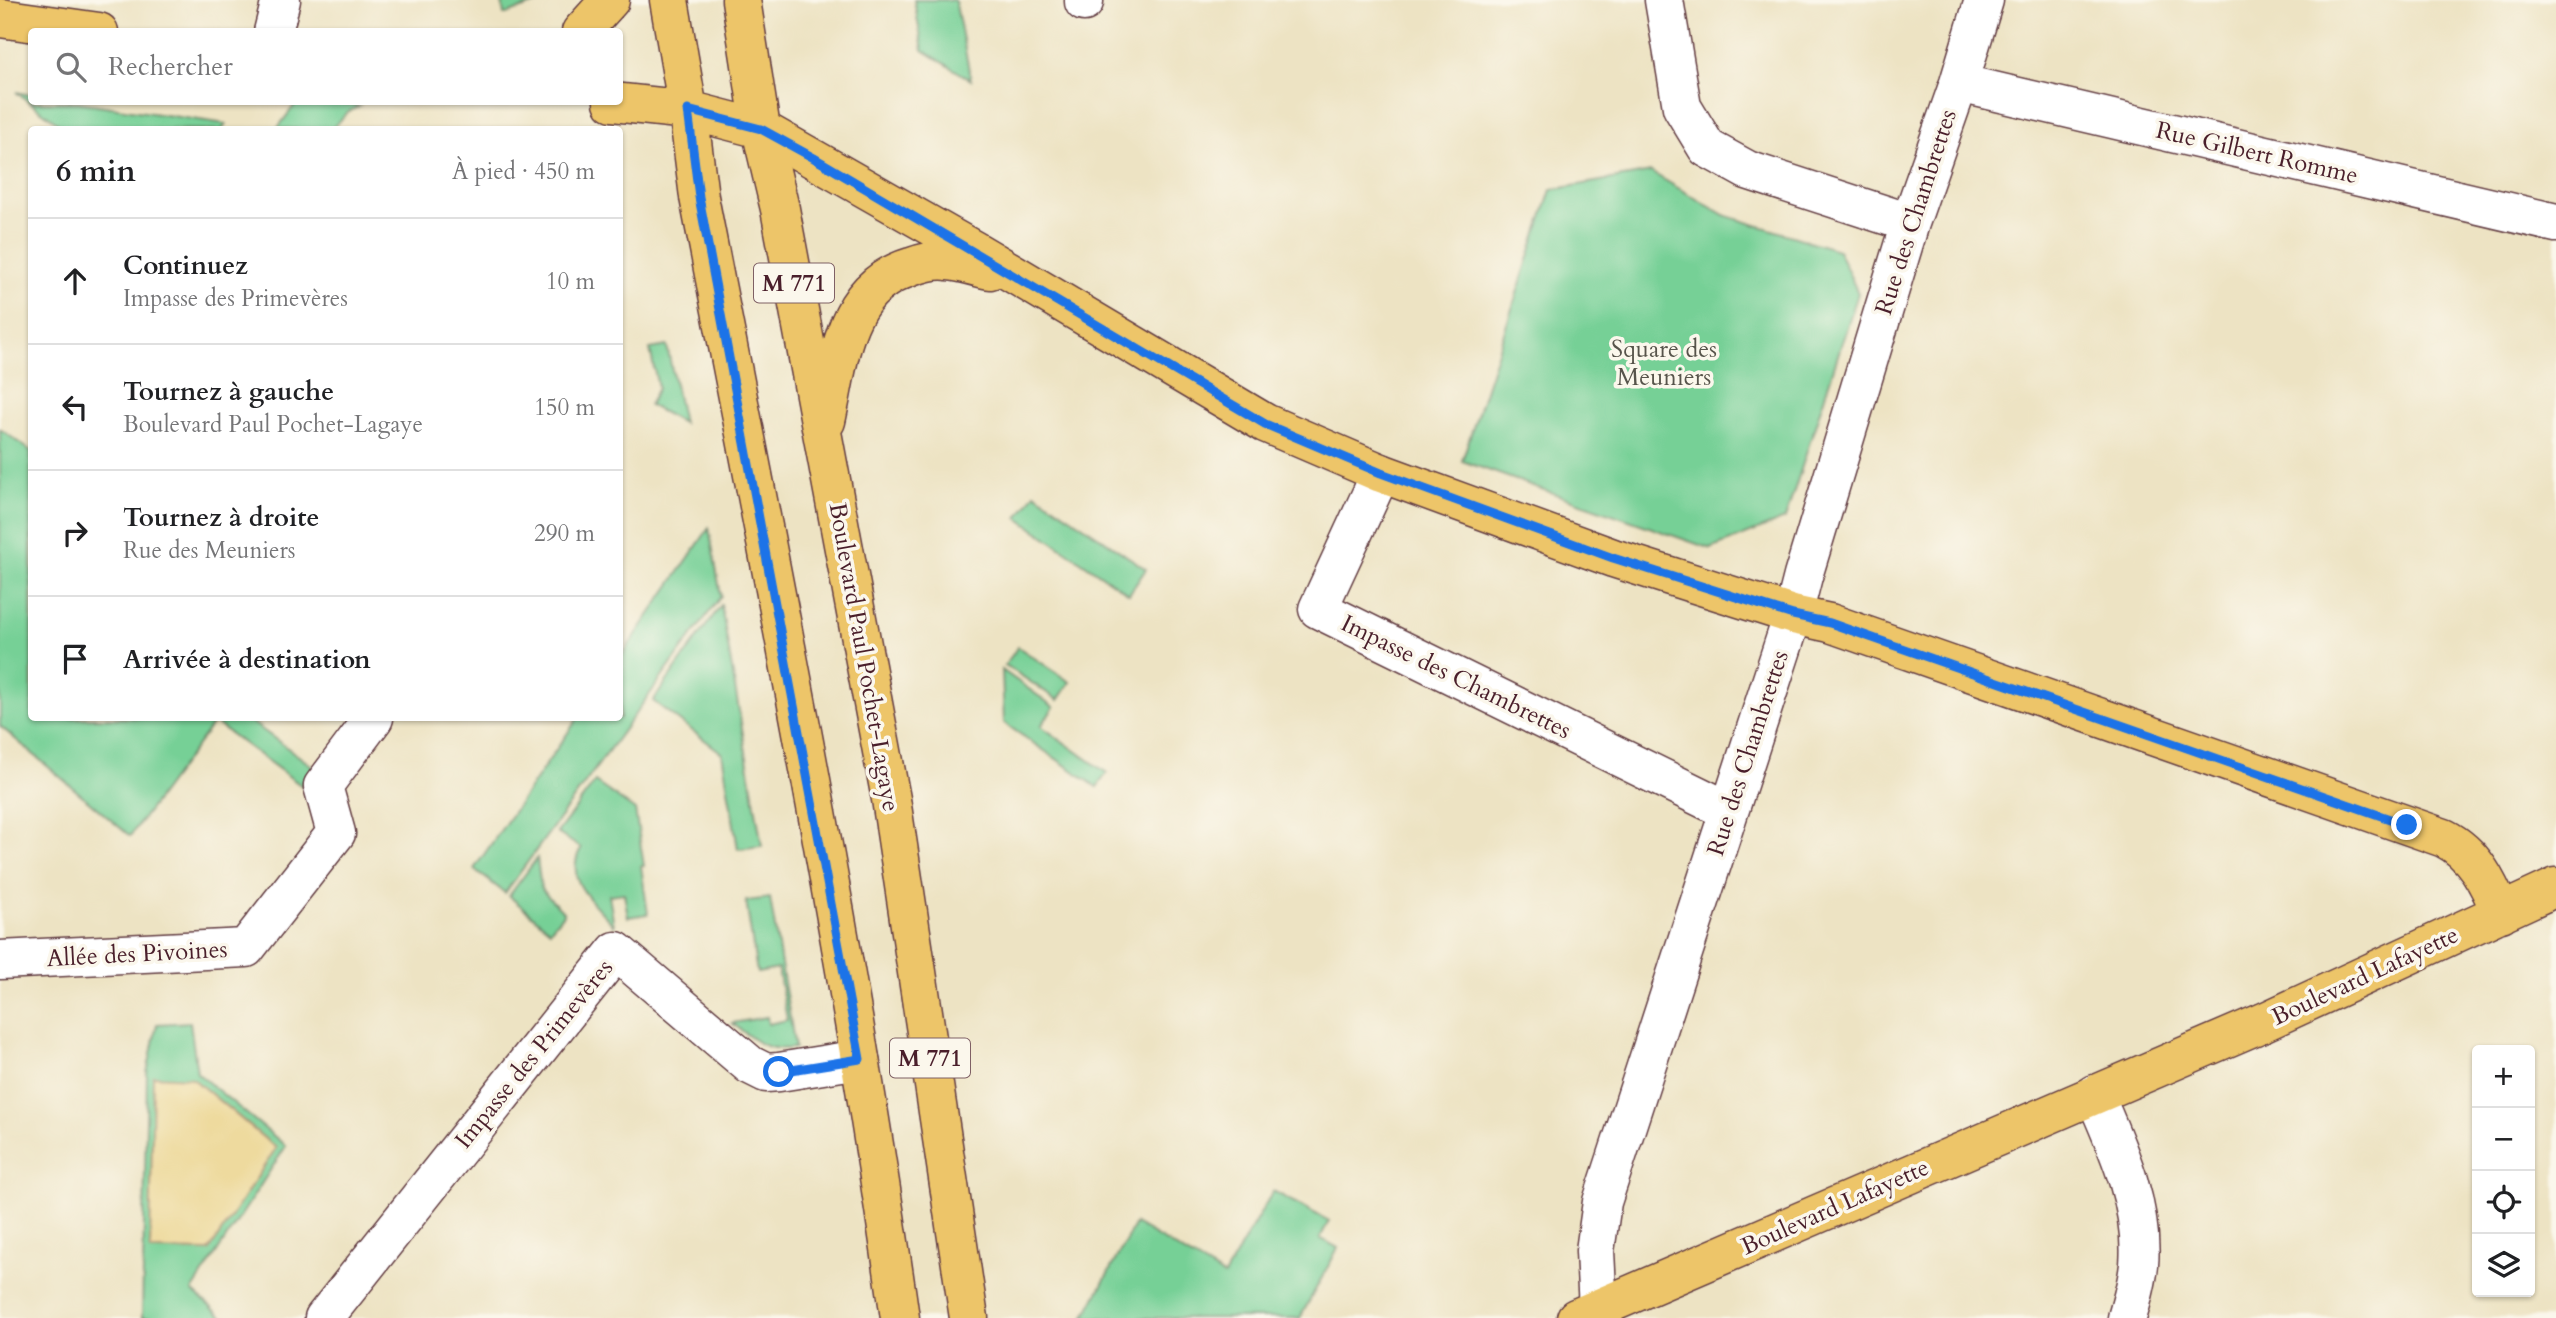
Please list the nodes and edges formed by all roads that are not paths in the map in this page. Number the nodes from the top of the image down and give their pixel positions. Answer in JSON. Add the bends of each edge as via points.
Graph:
{"nodes":[{"id":1,"x":281,"y":0,"type":"edge"},
{"id":2,"x":610,"y":0,"type":"edge"},
{"id":3,"x":669,"y":0,"type":"edge"},
{"id":4,"x":741,"y":0,"type":"edge"},
{"id":5,"x":1664,"y":0,"type":"edge"},
{"id":6,"x":1983,"y":0,"type":"edge"},
{"id":7,"x":0,"y":18,"type":"edge"},
{"id":8,"x":71,"y":28,"type":"edge"},
{"id":9,"x":274,"y":28,"type":"edge"},
{"id":10,"x":586,"y":28,"type":"edge"},
{"id":11,"x":1959,"y":83,"type":"junction"},
{"id":12,"x":623,"y":103,"type":"edge"},
{"id":13,"x":688,"y":110,"type":"junction"},
{"id":14,"x":761,"y":129,"type":"junction"},
{"id":15,"x":1910,"y":223,"type":"junction"},
{"id":16,"x":2556,"y":223,"type":"edge"},
{"id":17,"x":1016,"y":275,"type":"junction"},
{"id":18,"x":823,"y":437,"type":"junction"},
{"id":19,"x":1381,"y":473,"type":"junction"},
{"id":20,"x":1793,"y":615,"type":"junction"},
{"id":21,"x":372,"y":721,"type":"edge"},
{"id":22,"x":1728,"y":811,"type":"junction"},
{"id":23,"x":2556,"y":887,"type":"edge"},
{"id":24,"x":2501,"y":913,"type":"junction"},
{"id":25,"x":0,"y":960,"type":"edge"},
{"id":26,"x":860,"y":1059,"type":"junction"},
{"id":27,"x":2094,"y":1094,"type":"junction"},
{"id":28,"x":1587,"y":1313,"type":"edge"},
{"id":29,"x":324,"y":1318,"type":"edge"},
{"id":30,"x":901,"y":1318,"type":"edge"},
{"id":31,"x":969,"y":1318,"type":"edge"},
{"id":32,"x":2127,"y":1318,"type":"edge"}],
"edges":[{"from":1,"to":9,"type":"street"},
{"from":2,"to":10,"type":"main road"},
{"from":3,"to":13,"type":"main road","number":"M 771"},
{"from":4,"to":14,"type":"main road","name":"Boulevard Paul Pochet-Lagaye","number":"M 771"},
{"from":5,"to":15,"type":"street","via":[[1682,107],[1707,148],[1747,170]]},
{"from":6,"to":11,"type":"street","name":"Rue des Chambrettes"},
{"from":7,"to":8,"type":"main road"},
{"from":11,"to":15,"type":"street","name":"Rue des Chambrettes"},
{"from":11,"to":16,"type":"street","name":"Rue Gilbert Romme"},
{"from":12,"to":13,"type":"main road"},
{"from":13,"to":14,"type":"main road"},
{"from":13,"to":26,"type":"main road","number":"M 771","via":[[699,197]]},
{"from":14,"to":17,"type":"main road"},
{"from":14,"to":18,"type":"main road","name":"Boulevard Paul Pochet-Lagaye","number":"M 771"},
{"from":15,"to":20,"type":"street","name":"Rue des Chambrettes"},
{"from":17,"to":18,"type":"main road","via":[[946,260],[901,270],[874,285],[854,311],[846,332]]},
{"from":17,"to":19,"type":"main road","via":[[1265,424]]},
{"from":18,"to":31,"type":"main road","name":"Boulevard Paul Pochet-Lagaye","number":"M 771","via":[[891,799]]},
{"from":19,"to":20,"type":"main road","via":[[1613,558]]},
{"from":19,"to":22,"type":"street","name":"Impasse des Chambrettes","via":[[1318,609]]},
{"from":20,"to":22,"type":"street","name":"Rue des Chambrettes"},
{"from":20,"to":24,"type":"main road","via":[[1830,623],[2444,838],[2469,855]]},
{"from":21,"to":25,"type":"street","name":"Allée des Pivoines","via":[[323,786],[336,833],[246,948]]},
{"from":22,"to":28,"type":"street","name":"Rue des Chambrettes","via":[[1602,1202]]},
{"from":23,"to":24,"type":"main road","name":"Boulevard Lafayette"},
{"from":24,"to":27,"type":"main road","name":"Boulevard Lafayette"},
{"from":26,"to":29,"type":"street","name":"Impasse des Primevères","via":[[763,1087],[766,1073],[750,1065],[616,951]]},
{"from":26,"to":30,"type":"main road","number":"M 771"},
{"from":27,"to":28,"type":"main road","name":"Boulevard Lafayette"},
{"from":27,"to":32,"type":"street","via":[[2123,1159],[2136,1216],[2139,1263]]}]}
